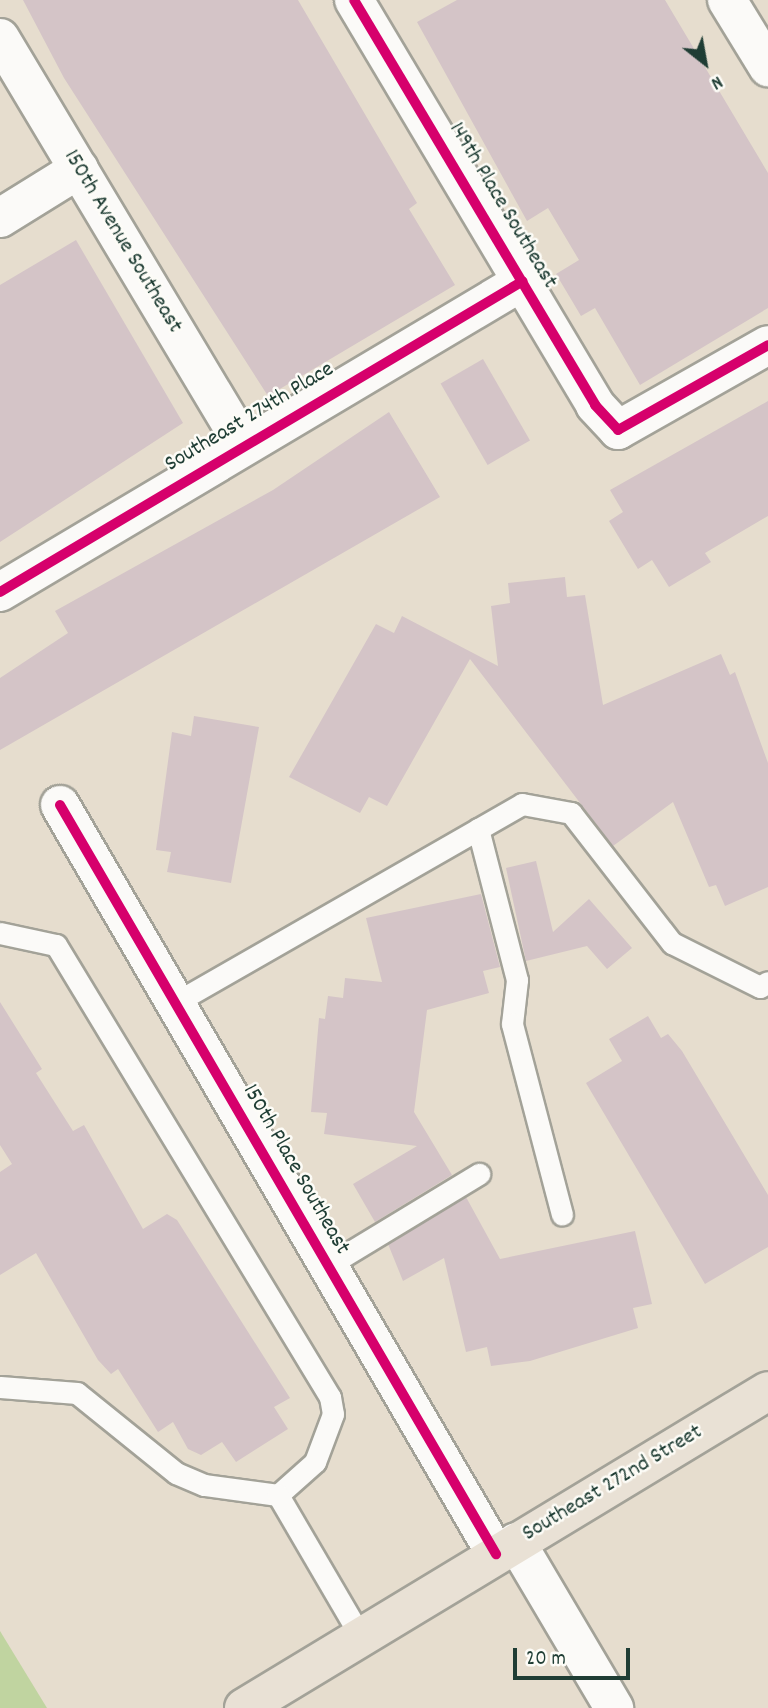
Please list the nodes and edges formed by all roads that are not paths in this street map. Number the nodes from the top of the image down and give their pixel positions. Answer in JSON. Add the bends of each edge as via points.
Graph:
{"nodes":[{"id":1,"x":354,"y":0,"type":"edge"},
{"id":2,"x":727,"y":0,"type":"edge"},
{"id":3,"x":0,"y":38,"type":"edge"},
{"id":4,"x":768,"y":67,"type":"edge"},
{"id":5,"x":79,"y":169,"type":"junction"},
{"id":6,"x":0,"y":218,"type":"edge"},
{"id":7,"x":523,"y":281,"type":"junction"},
{"id":8,"x":768,"y":345,"type":"edge"},
{"id":9,"x":244,"y":446,"type":"junction"},
{"id":10,"x":0,"y":592,"type":"edge"},
{"id":11,"x":60,"y":805,"type":"dead end"},
{"id":12,"x":478,"y":829,"type":"junction"},
{"id":13,"x":0,"y":933,"type":"edge"},
{"id":14,"x":768,"y":982,"type":"edge"},
{"id":15,"x":173,"y":1003,"type":"junction"},
{"id":16,"x":479,"y":1174,"type":"dead end"},
{"id":17,"x":562,"y":1215,"type":"dead end"},
{"id":18,"x":327,"y":1266,"type":"junction"},
{"id":19,"x":0,"y":1387,"type":"edge"},
{"id":20,"x":768,"y":1391,"type":"edge"},
{"id":21,"x":278,"y":1495,"type":"junction"},
{"id":22,"x":506,"y":1548,"type":"junction"},
{"id":23,"x":361,"y":1637,"type":"junction"},
{"id":24,"x":244,"y":1708,"type":"edge"},
{"id":25,"x":614,"y":1708,"type":"edge"}],
"edges":[{"from":1,"to":7,"type":"street","name":"149th Place Southeast"},
{"from":2,"to":4,"type":"street"},
{"from":3,"to":5,"type":"street","name":"150th Avenue Southeast"},
{"from":5,"to":6,"type":"street"},
{"from":5,"to":9,"type":"street","name":"150th Avenue Southeast"},
{"from":7,"to":8,"type":"street","name":"149th Place Southeast","via":[[595,405],[618,430]]},
{"from":7,"to":9,"type":"street","name":"Southeast 274th Place"},
{"from":9,"to":10,"type":"street","name":"Southeast 274th Place"},
{"from":11,"to":15,"type":"street","name":"150th Place Southeast"},
{"from":12,"to":14,"type":"lane","via":[[522,804],[571,813],[672,943],[760,987]]},
{"from":12,"to":15,"type":"lane"},
{"from":12,"to":17,"type":"lane","via":[[517,980],[512,1024]]},
{"from":13,"to":21,"type":"lane","via":[[55,945],[330,1397],[326,1443],[301,1478]]},
{"from":15,"to":18,"type":"street","name":"150th Place Southeast"},
{"from":16,"to":18,"type":"lane"},
{"from":18,"to":22,"type":"street","name":"150th Place Southeast"},
{"from":19,"to":21,"type":"lane","via":[[77,1393],[176,1473],[204,1485]]},
{"from":20,"to":22,"type":"main road","name":"Southeast 272nd Street"},
{"from":21,"to":23,"type":"lane"},
{"from":22,"to":23,"type":"main road","name":"Southeast 272nd Street"},
{"from":22,"to":25,"type":"street","name":"150th Place Southeast"},
{"from":23,"to":24,"type":"main road","name":"Southeast 272nd Street"}]}
